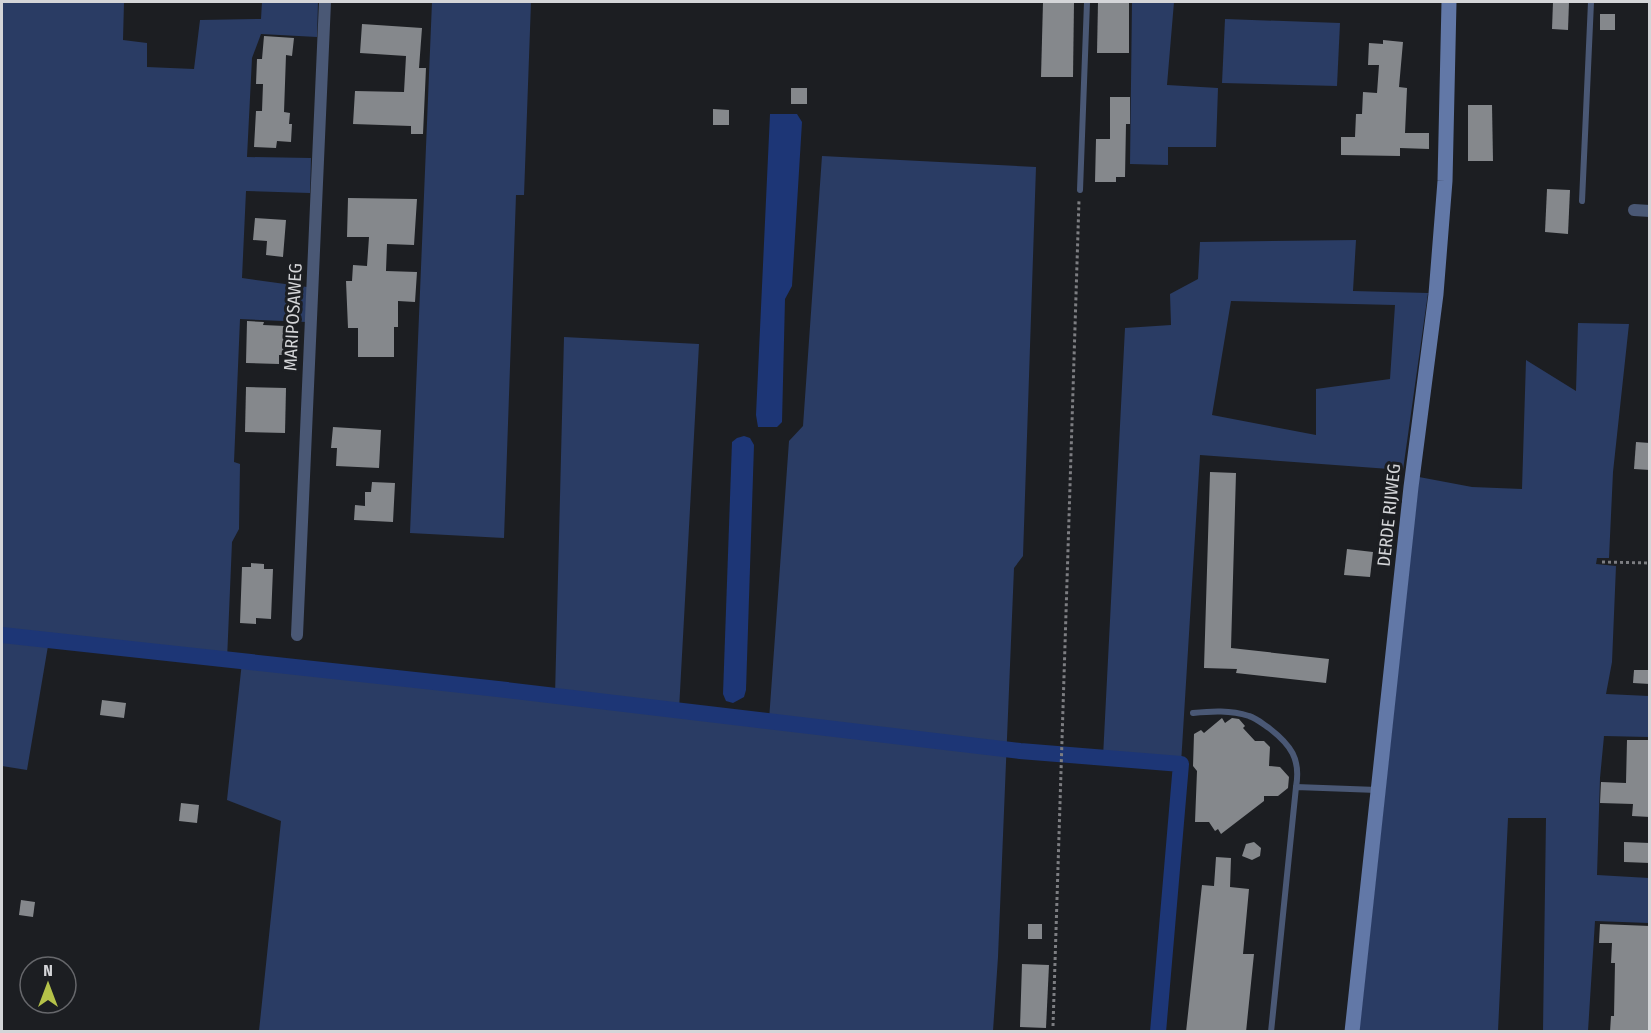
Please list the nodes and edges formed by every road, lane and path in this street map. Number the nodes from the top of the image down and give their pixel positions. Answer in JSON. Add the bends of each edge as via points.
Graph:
{"nodes":[{"id":1,"x":325,"y":2,"type":"edge"},
{"id":2,"x":1087,"y":2,"type":"edge"},
{"id":3,"x":1449,"y":2,"type":"edge"},
{"id":4,"x":1591,"y":2,"type":"edge"},
{"id":5,"x":1080,"y":190,"type":"joint"},
{"id":6,"x":1582,"y":201,"type":"dead end"},
{"id":7,"x":1634,"y":210,"type":"dead end"},
{"id":8,"x":1650,"y":211,"type":"edge"},
{"id":9,"x":1602,"y":562,"type":"dead end"},
{"id":10,"x":1650,"y":563,"type":"edge"},
{"id":11,"x":297,"y":634,"type":"dead end"},
{"id":12,"x":1193,"y":713,"type":"dead end"},
{"id":13,"x":1296,"y":788,"type":"junction"},
{"id":14,"x":1379,"y":790,"type":"junction"},
{"id":15,"x":1053,"y":1026,"type":"dead end"},
{"id":16,"x":1272,"y":1032,"type":"edge"},
{"id":17,"x":1352,"y":1032,"type":"edge"}],
"edges":[{"from":1,"to":11,"type":"street","name":"MARIPOSAWEG"},
{"from":2,"to":5,"type":"lane"},
{"from":3,"to":14,"type":"street","name":"DERDE RIJWEG","via":[[1445,181],[1436,294]]},
{"from":4,"to":6,"type":"lane"},
{"from":5,"to":15,"type":"path"},
{"from":7,"to":8,"type":"street"},
{"from":9,"to":10,"type":"path"},
{"from":12,"to":13,"type":"lane","via":[[1225,711],[1259,721],[1290,747],[1297,762]]},
{"from":13,"to":14,"type":"lane"},
{"from":13,"to":16,"type":"lane"},
{"from":14,"to":17,"type":"street","name":"DERDE RIJWEG"}]}
